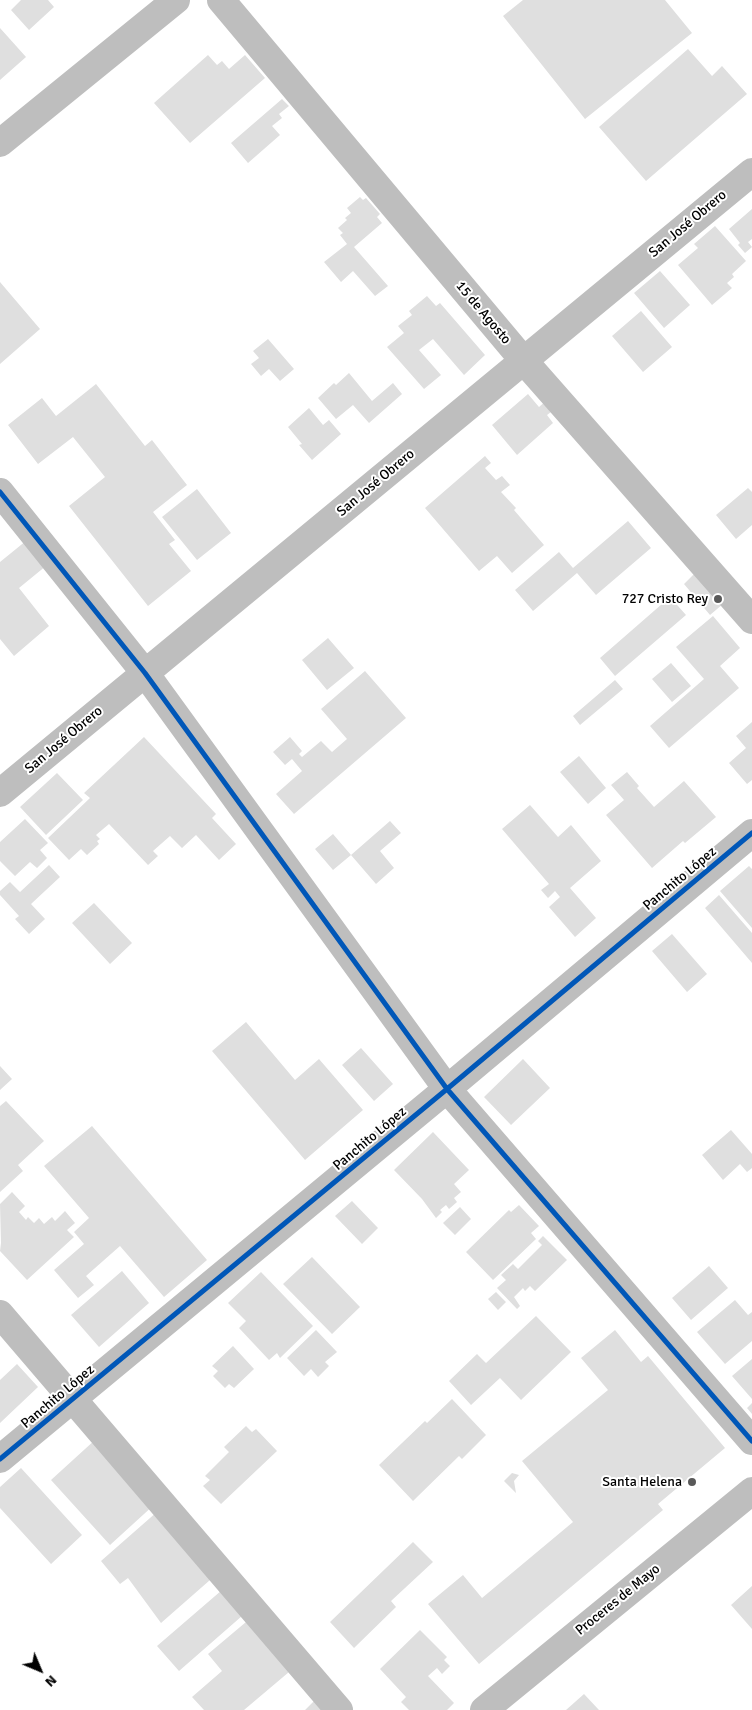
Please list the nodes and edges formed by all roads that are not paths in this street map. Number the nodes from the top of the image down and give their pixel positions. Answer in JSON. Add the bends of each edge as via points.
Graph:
{"nodes":[{"id":1,"x":176,"y":0,"type":"edge"},
{"id":2,"x":220,"y":0,"type":"edge"},
{"id":3,"x":0,"y":143,"type":"edge"},
{"id":4,"x":752,"y":172,"type":"edge"},
{"id":5,"x":524,"y":361,"type":"junction"},
{"id":6,"x":0,"y":492,"type":"edge"},
{"id":7,"x":752,"y":620,"type":"edge"},
{"id":8,"x":145,"y":674,"type":"junction"},
{"id":9,"x":0,"y":793,"type":"edge"},
{"id":10,"x":752,"y":834,"type":"edge"},
{"id":11,"x":447,"y":1089,"type":"junction"},
{"id":12,"x":0,"y":1314,"type":"edge"},
{"id":13,"x":73,"y":1398,"type":"junction"},
{"id":14,"x":752,"y":1441,"type":"edge"},
{"id":15,"x":0,"y":1459,"type":"edge"},
{"id":16,"x":752,"y":1491,"type":"edge"},
{"id":17,"x":339,"y":1710,"type":"edge"},
{"id":18,"x":484,"y":1710,"type":"edge"}],
"edges":[{"from":1,"to":3,"type":"street"},
{"from":2,"to":5,"type":"street","name":"15 de Agosto"},
{"from":4,"to":5,"type":"street","name":"San José Obrero"},
{"from":5,"to":7,"type":"street","name":"15 de Agosto"},
{"from":5,"to":8,"type":"street","name":"San José Obrero"},
{"from":6,"to":8,"type":"street"},
{"from":8,"to":9,"type":"street","name":"San José Obrero"},
{"from":8,"to":11,"type":"street"},
{"from":10,"to":11,"type":"street","name":"Panchito López"},
{"from":11,"to":13,"type":"street","name":"Panchito López"},
{"from":11,"to":14,"type":"street"},
{"from":12,"to":13,"type":"street"},
{"from":13,"to":15,"type":"street","name":"Panchito López"},
{"from":13,"to":17,"type":"street"},
{"from":16,"to":18,"type":"street","name":"Proceres de Mayo"}]}
